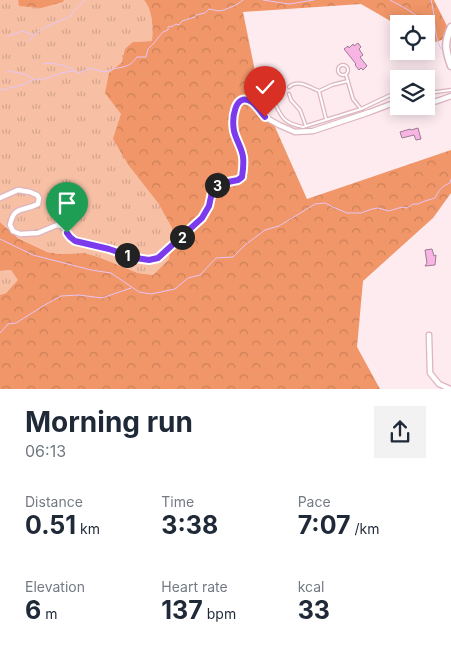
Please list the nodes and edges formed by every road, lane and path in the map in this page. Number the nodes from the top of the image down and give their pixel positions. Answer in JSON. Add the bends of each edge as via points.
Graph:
{"nodes":[{"id":1,"x":451,"y":27,"type":"edge"},
{"id":2,"x":451,"y":66,"type":"edge"},
{"id":3,"x":346,"y":75,"type":"dead end"},
{"id":4,"x":348,"y":81,"type":"junction"},
{"id":5,"x":289,"y":87,"type":"dead end"},
{"id":6,"x":451,"y":90,"type":"edge"},
{"id":7,"x":319,"y":91,"type":"junction"},
{"id":8,"x":435,"y":92,"type":"edge"},
{"id":9,"x":289,"y":94,"type":"dead end"},
{"id":10,"x":390,"y":95,"type":"edge"},
{"id":11,"x":451,"y":96,"type":"edge"},
{"id":12,"x":272,"y":97,"type":"dead end"},
{"id":13,"x":435,"y":101,"type":"edge"},
{"id":14,"x":390,"y":104,"type":"edge"},
{"id":15,"x":361,"y":109,"type":"junction"},
{"id":16,"x":326,"y":119,"type":"junction"},
{"id":17,"x":306,"y":126,"type":"junction"},
{"id":18,"x":0,"y":198,"type":"edge"},
{"id":19,"x":429,"y":335,"type":"dead end"},
{"id":20,"x":450,"y":389,"type":"edge"}],
"edges":[{"from":1,"to":2,"type":"street","via":[[446,37],[446,50]]},
{"from":3,"to":4,"type":"lane"},
{"from":4,"to":7,"type":"lane"},
{"from":4,"to":15,"type":"lane","via":[[353,100]]},
{"from":5,"to":7,"type":"lane","via":[[297,83]]},
{"from":6,"to":8,"type":"lane"},
{"from":7,"to":16,"type":"lane"},
{"from":9,"to":17,"type":"lane"},
{"from":10,"to":15,"type":"lane"},
{"from":11,"to":13,"type":"street"},
{"from":12,"to":17,"type":"lane","via":[[285,121]]},
{"from":14,"to":18,"type":"street","via":[[313,131],[295,132],[265,117],[251,102],[240,101],[236,105],[234,130],[243,155],[242,177],[218,184],[202,218],[158,258],[136,258],[75,241],[57,224],[38,233],[20,234],[10,225],[12,216],[18,210],[38,204],[37,195],[18,190]]},
{"from":15,"to":16,"type":"lane"},
{"from":16,"to":17,"type":"lane"},
{"from":19,"to":20,"type":"street","via":[[430,373],[439,384]]}]}
